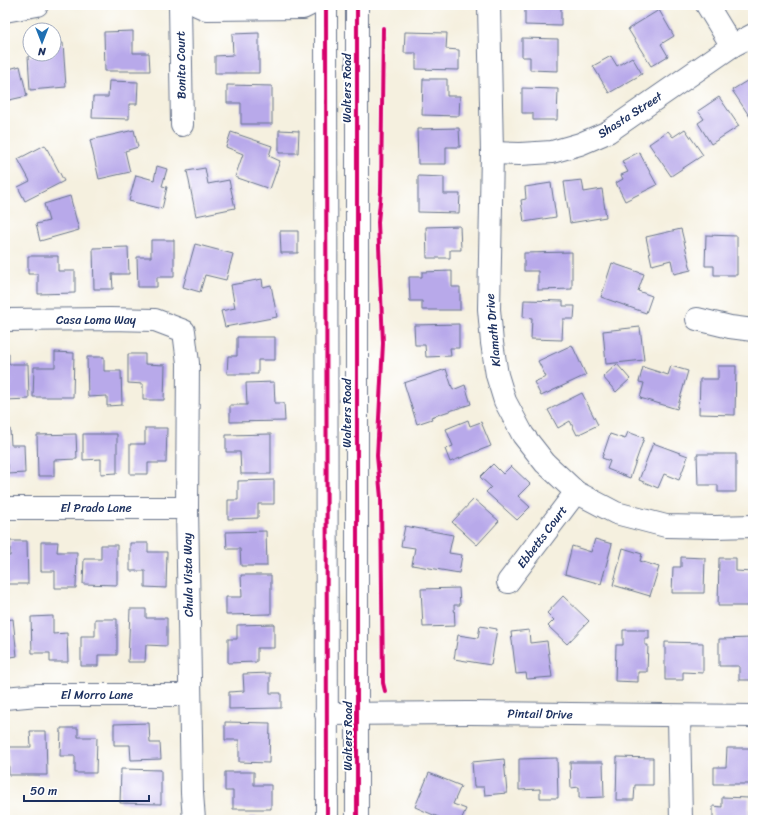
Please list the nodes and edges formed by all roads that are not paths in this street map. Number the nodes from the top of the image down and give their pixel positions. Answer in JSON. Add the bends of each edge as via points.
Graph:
{"nodes":[{"id":1,"x":37,"y":5,"type":"edge"},
{"id":2,"x":180,"y":5,"type":"edge"},
{"id":3,"x":197,"y":5,"type":"edge"},
{"id":4,"x":309,"y":5,"type":"edge"},
{"id":5,"x":326,"y":5,"type":"edge"},
{"id":6,"x":357,"y":5,"type":"edge"},
{"id":7,"x":489,"y":5,"type":"edge"},
{"id":8,"x":707,"y":5,"type":"edge"},
{"id":9,"x":5,"y":11,"type":"edge"},
{"id":10,"x":753,"y":35,"type":"edge"},
{"id":11,"x":732,"y":46,"type":"junction"},
{"id":12,"x":182,"y":125,"type":"dead end"},
{"id":13,"x":492,"y":153,"type":"junction"},
{"id":14,"x":697,"y":319,"type":"dead end"},
{"id":15,"x":5,"y":320,"type":"edge"},
{"id":16,"x":753,"y":330,"type":"edge"},
{"id":17,"x":184,"y":331,"type":"joint"},
{"id":18,"x":576,"y":492,"type":"junction"},
{"id":19,"x":5,"y":508,"type":"edge"},
{"id":20,"x":187,"y":508,"type":"junction"},
{"id":21,"x":753,"y":526,"type":"edge"},
{"id":22,"x":508,"y":582,"type":"dead end"},
{"id":23,"x":190,"y":695,"type":"junction"},
{"id":24,"x":5,"y":698,"type":"edge"},
{"id":25,"x":326,"y":714,"type":"junction"},
{"id":26,"x":358,"y":714,"type":"junction"},
{"id":27,"x":679,"y":716,"type":"junction"},
{"id":28,"x":753,"y":716,"type":"edge"},
{"id":29,"x":194,"y":820,"type":"edge"},
{"id":30,"x":327,"y":820,"type":"edge"},
{"id":31,"x":357,"y":820,"type":"edge"},
{"id":32,"x":681,"y":820,"type":"edge"}],
"edges":[{"from":1,"to":9,"type":"street"},
{"from":2,"to":12,"type":"street","name":"Bonita Court"},
{"from":3,"to":4,"type":"street","via":[[206,9],[303,8]]},
{"from":5,"to":25,"type":"street","name":"Walters Road"},
{"from":6,"to":26,"type":"street","name":"Walters Road"},
{"from":7,"to":13,"type":"street","name":"Klamath Drive"},
{"from":8,"to":11,"type":"street"},
{"from":10,"to":11,"type":"street","name":"Shasta Street"},
{"from":11,"to":13,"type":"street","name":"Shasta Street","via":[[608,132],[552,152]]},
{"from":13,"to":18,"type":"street","name":"Klamath Drive","via":[[489,309],[497,375],[505,401],[523,435],[546,463]]},
{"from":14,"to":16,"type":"street"},
{"from":15,"to":17,"type":"street","name":"Casa Loma Way","via":[[155,320]]},
{"from":17,"to":20,"type":"street","name":"Chula Vista Way","via":[[188,363]]},
{"from":18,"to":21,"type":"street","name":"Klamath Drive","via":[[616,513],[666,526]]},
{"from":18,"to":22,"type":"street","name":"Ebbetts Court"},
{"from":19,"to":20,"type":"street","name":"El Prado Lane"},
{"from":20,"to":23,"type":"street","name":"Chula Vista Way"},
{"from":23,"to":24,"type":"street","name":"El Morro Lane","via":[[37,695]]},
{"from":23,"to":29,"type":"street","name":"Chula Vista Way"},
{"from":25,"to":26,"type":"street","name":"Pintail Drive"},
{"from":25,"to":30,"type":"street","name":"Walters Road"},
{"from":26,"to":27,"type":"street","name":"Pintail Drive"},
{"from":26,"to":31,"type":"street","name":"Walters Road"},
{"from":27,"to":28,"type":"street","name":"Pintail Drive"},
{"from":27,"to":32,"type":"street"}]}
